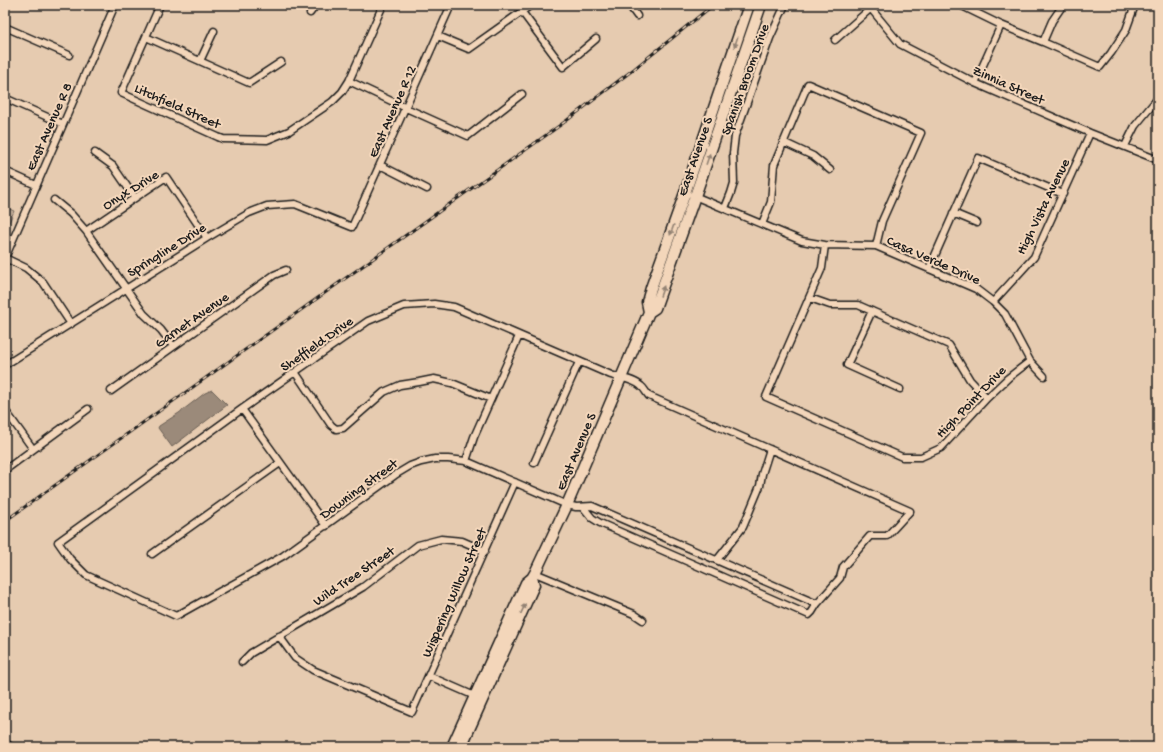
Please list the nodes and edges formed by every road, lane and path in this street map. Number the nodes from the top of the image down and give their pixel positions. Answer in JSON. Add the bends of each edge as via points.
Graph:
{"nodes":[{"id":1,"x":114,"y":5,"type":"edge"},
{"id":2,"x":160,"y":5,"type":"edge"},
{"id":3,"x":316,"y":5,"type":"edge"},
{"id":4,"x":383,"y":5,"type":"edge"},
{"id":5,"x":451,"y":5,"type":"edge"},
{"id":6,"x":531,"y":5,"type":"edge"},
{"id":7,"x":629,"y":5,"type":"edge"},
{"id":8,"x":749,"y":5,"type":"edge"},
{"id":9,"x":761,"y":5,"type":"edge"},
{"id":10,"x":785,"y":5,"type":"edge"},
{"id":11,"x":960,"y":5,"type":"edge"},
{"id":12,"x":1063,"y":5,"type":"edge"},
{"id":13,"x":1135,"y":5,"type":"edge"},
{"id":14,"x":869,"y":7,"type":"edge"},
{"id":15,"x":522,"y":12,"type":"junction"},
{"id":16,"x":310,"y":13,"type":"dead end"},
{"id":17,"x":637,"y":16,"type":"dead end"},
{"id":18,"x":1001,"y":25,"type":"junction"},
{"id":19,"x":5,"y":27,"type":"edge"},
{"id":20,"x":214,"y":31,"type":"dead end"},
{"id":21,"x":438,"y":36,"type":"junction"},
{"id":22,"x":146,"y":37,"type":"junction"},
{"id":23,"x":596,"y":39,"type":"dead end"},
{"id":24,"x":835,"y":40,"type":"dead end"},
{"id":25,"x":1043,"y":42,"type":"junction"},
{"id":26,"x":69,"y":55,"type":"dead end"},
{"id":27,"x":200,"y":61,"type":"junction"},
{"id":28,"x":281,"y":62,"type":"dead end"},
{"id":29,"x":349,"y":81,"type":"junction"},
{"id":30,"x":975,"y":83,"type":"junction"},
{"id":31,"x":522,"y":94,"type":"dead end"},
{"id":32,"x":5,"y":98,"type":"edge"},
{"id":33,"x":1158,"y":98,"type":"edge"},
{"id":34,"x":406,"y":108,"type":"junction"},
{"id":35,"x":63,"y":124,"type":"junction"},
{"id":36,"x":1090,"y":133,"type":"junction"},
{"id":37,"x":783,"y":142,"type":"junction"},
{"id":38,"x":1125,"y":146,"type":"junction"},
{"id":39,"x":95,"y":152,"type":"dead end"},
{"id":40,"x":1158,"y":160,"type":"edge"},
{"id":41,"x":380,"y":166,"type":"junction"},
{"id":42,"x":830,"y":170,"type":"dead end"},
{"id":43,"x":5,"y":171,"type":"edge"},
{"id":44,"x":36,"y":185,"type":"junction"},
{"id":45,"x":427,"y":189,"type":"dead end"},
{"id":46,"x":685,"y":193,"type":"junction"},
{"id":47,"x":1063,"y":194,"type":"junction"},
{"id":48,"x":695,"y":196,"type":"junction"},
{"id":49,"x":135,"y":198,"type":"junction"},
{"id":50,"x":54,"y":200,"type":"dead end"},
{"id":51,"x":725,"y":208,"type":"junction"},
{"id":52,"x":953,"y":213,"type":"junction"},
{"id":53,"x":977,"y":223,"type":"dead end"},
{"id":54,"x":762,"y":224,"type":"junction"},
{"id":55,"x":352,"y":227,"type":"joint"},
{"id":56,"x":86,"y":231,"type":"junction"},
{"id":57,"x":207,"y":238,"type":"junction"},
{"id":58,"x":825,"y":245,"type":"junction"},
{"id":59,"x":876,"y":246,"type":"junction"},
{"id":60,"x":5,"y":258,"type":"edge"},
{"id":61,"x":929,"y":268,"type":"junction"},
{"id":62,"x":286,"y":270,"type":"dead end"},
{"id":63,"x":126,"y":289,"type":"junction"},
{"id":64,"x":810,"y":298,"type":"junction"},
{"id":65,"x":993,"y":302,"type":"junction"},
{"id":66,"x":872,"y":311,"type":"junction"},
{"id":67,"x":649,"y":312,"type":"junction"},
{"id":68,"x":71,"y":324,"type":"junction"},
{"id":69,"x":520,"y":336,"type":"junction"},
{"id":70,"x":173,"y":346,"type":"junction"},
{"id":71,"x":1030,"y":361,"type":"junction"},
{"id":72,"x":579,"y":362,"type":"junction"},
{"id":73,"x":5,"y":365,"type":"edge"},
{"id":74,"x":296,"y":372,"type":"junction"},
{"id":75,"x":1044,"y":376,"type":"dead end"},
{"id":76,"x":622,"y":378,"type":"junction"},
{"id":77,"x":900,"y":389,"type":"dead end"},
{"id":78,"x":111,"y":392,"type":"dead end"},
{"id":79,"x":987,"y":398,"type":"junction"},
{"id":80,"x":491,"y":399,"type":"junction"},
{"id":81,"x":5,"y":410,"type":"edge"},
{"id":82,"x":88,"y":410,"type":"dead end"},
{"id":83,"x":242,"y":410,"type":"junction"},
{"id":84,"x":33,"y":449,"type":"junction"},
{"id":85,"x":770,"y":449,"type":"junction"},
{"id":86,"x":466,"y":461,"type":"junction"},
{"id":87,"x":280,"y":463,"type":"junction"},
{"id":88,"x":534,"y":463,"type":"dead end"},
{"id":89,"x":5,"y":470,"type":"edge"},
{"id":90,"x":515,"y":482,"type":"junction"},
{"id":91,"x":567,"y":505,"type":"junction"},
{"id":92,"x":583,"y":507,"type":"junction"},
{"id":93,"x":326,"y":526,"type":"junction"},
{"id":94,"x":485,"y":551,"type":"junction"},
{"id":95,"x":152,"y":554,"type":"dead end"},
{"id":96,"x":717,"y":560,"type":"junction"},
{"id":97,"x":534,"y":576,"type":"junction"},
{"id":98,"x":817,"y":604,"type":"junction"},
{"id":99,"x":176,"y":616,"type":"joint"},
{"id":100,"x":643,"y":620,"type":"dead end"},
{"id":101,"x":279,"y":636,"type":"junction"},
{"id":102,"x":242,"y":662,"type":"dead end"},
{"id":103,"x":428,"y":676,"type":"junction"},
{"id":104,"x":475,"y":696,"type":"junction"},
{"id":105,"x":466,"y":734,"type":"junction"},
{"id":106,"x":5,"y":745,"type":"edge"},
{"id":107,"x":9,"y":747,"type":"edge"},
{"id":108,"x":452,"y":747,"type":"edge"},
{"id":109,"x":461,"y":747,"type":"edge"}],
"edges":[{"from":1,"to":35,"type":"street","name":"East Avenue R 8"},
{"from":2,"to":22,"type":"street"},
{"from":3,"to":16,"type":"street"},
{"from":4,"to":29,"type":"street","name":"Litchfield Street"},
{"from":5,"to":21,"type":"street","name":"East Avenue R 12"},
{"from":6,"to":15,"type":"street"},
{"from":7,"to":17,"type":"street"},
{"from":8,"to":46,"type":"main road","name":"East Avenue S","one_way":true},
{"from":48,"to":9,"type":"main road","name":"East Avenue S","one_way":true},
{"from":10,"to":51,"type":"street","name":"Spanish Broom Drive","via":[[770,38],[735,136],[734,183]]},
{"from":11,"to":18,"type":"street"},
{"from":12,"to":25,"type":"street","via":[[1052,21]]},
{"from":13,"to":25,"type":"street","via":[[1126,30],[1100,67]]},
{"from":14,"to":24,"type":"street"},
{"from":14,"to":30,"type":"street","name":"Zinnia Street","via":[[900,44]]},
{"from":15,"to":21,"type":"street","via":[[469,49]]},
{"from":15,"to":23,"type":"street","via":[[563,67]]},
{"from":18,"to":25,"type":"street"},
{"from":18,"to":30,"type":"street"},
{"from":19,"to":26,"type":"street"},
{"from":20,"to":27,"type":"street"},
{"from":21,"to":34,"type":"street","name":"East Avenue R 12"},
{"from":22,"to":27,"type":"street"},
{"from":22,"to":29,"type":"street","name":"Litchfield Street","via":[[121,93],[218,137],[267,140],[289,131],[332,102]]},
{"from":27,"to":28,"type":"street","via":[[249,83]]},
{"from":29,"to":34,"type":"street"},
{"from":30,"to":36,"type":"street","name":"Zinnia Street"},
{"from":31,"to":34,"type":"street","via":[[468,136]]},
{"from":32,"to":35,"type":"street"},
{"from":33,"to":38,"type":"street","via":[[1136,126]]},
{"from":34,"to":41,"type":"street","name":"East Avenue R 12"},
{"from":35,"to":44,"type":"street","name":"East Avenue R 8"},
{"from":36,"to":38,"type":"street","name":"Zinnia Street"},
{"from":36,"to":47,"type":"street","name":"High Vista Avenue"},
{"from":37,"to":42,"type":"street","via":[[813,156]]},
{"from":37,"to":54,"type":"street","via":[[774,165],[771,202]]},
{"from":37,"to":59,"type":"street","via":[[808,84],[921,133],[882,221]]},
{"from":38,"to":40,"type":"street","name":"Zinnia Street"},
{"from":39,"to":49,"type":"street","via":[[113,166]]},
{"from":41,"to":45,"type":"street"},
{"from":41,"to":55,"type":"street","name":"East Avenue R 12"},
{"from":43,"to":44,"type":"street"},
{"from":44,"to":60,"type":"street","name":"East Avenue R 8"},
{"from":46,"to":48,"type":"street","name":"Casa Verde Drive"},
{"from":46,"to":67,"type":"main road","name":"East Avenue S","one_way":true,"via":[[647,302]]},
{"from":47,"to":52,"type":"street","via":[[978,158]]},
{"from":47,"to":65,"type":"street","name":"High Vista Avenue","via":[[1034,257]]},
{"from":48,"to":51,"type":"street","name":"Casa Verde Drive"},
{"from":67,"to":48,"type":"main road","name":"East Avenue S","one_way":true,"via":[[655,308]]},
{"from":49,"to":56,"type":"street","name":"Onyx Drive"},
{"from":49,"to":57,"type":"street","name":"Onyx Drive","via":[[166,177]]},
{"from":50,"to":56,"type":"street"},
{"from":51,"to":54,"type":"street","name":"Casa Verde Drive"},
{"from":52,"to":53,"type":"street"},
{"from":52,"to":61,"type":"street"},
{"from":54,"to":58,"type":"street","name":"Casa Verde Drive","via":[[802,241]]},
{"from":55,"to":57,"type":"street","name":"Springline Drive","via":[[295,204],[267,206],[249,213]]},
{"from":56,"to":63,"type":"street"},
{"from":57,"to":63,"type":"street","name":"Springline Drive"},
{"from":58,"to":59,"type":"street","name":"Casa Verde Drive"},
{"from":58,"to":64,"type":"street","via":[[822,268]]},
{"from":59,"to":61,"type":"street","name":"Casa Verde Drive"},
{"from":60,"to":68,"type":"street","via":[[26,268],[43,282]]},
{"from":61,"to":65,"type":"street","name":"Casa Verde Drive","via":[[976,289]]},
{"from":62,"to":70,"type":"street","name":"Garnet Avenue","via":[[274,275]]},
{"from":63,"to":68,"type":"street","name":"Springline Drive"},
{"from":63,"to":70,"type":"street","via":[[144,314]]},
{"from":64,"to":66,"type":"street","via":[[830,305],[858,305]]},
{"from":64,"to":79,"type":"street","name":"High Point Drive","via":[[766,398],[902,457],[921,457],[941,448]]},
{"from":65,"to":71,"type":"street","name":"Casa Verde Drive","via":[[1005,314]]},
{"from":66,"to":77,"type":"street","via":[[848,365]]},
{"from":66,"to":79,"type":"street","via":[[949,346],[970,380]]},
{"from":67,"to":76,"type":"main road","name":"East Avenue S"},
{"from":68,"to":73,"type":"street","name":"Springline Drive"},
{"from":69,"to":72,"type":"street","name":"Sheffield Drive"},
{"from":69,"to":74,"type":"street","name":"Sheffield Drive","via":[[454,307],[434,304],[404,306],[368,321]]},
{"from":69,"to":80,"type":"street"},
{"from":70,"to":78,"type":"street","name":"Garnet Avenue"},
{"from":71,"to":75,"type":"street","name":"Casa Verde Drive"},
{"from":71,"to":79,"type":"street","name":"High Point Drive"},
{"from":72,"to":76,"type":"street","name":"Sheffield Drive"},
{"from":72,"to":88,"type":"street"},
{"from":74,"to":80,"type":"street","via":[[336,429],[343,428],[384,392],[419,382],[434,380],[452,383]]},
{"from":74,"to":83,"type":"street","name":"Sheffield Drive"},
{"from":76,"to":85,"type":"street","name":"Sheffield Drive","via":[[638,383],[649,396]]},
{"from":76,"to":91,"type":"main road","name":"East Avenue S"},
{"from":80,"to":86,"type":"street"},
{"from":81,"to":84,"type":"street"},
{"from":82,"to":84,"type":"street"},
{"from":83,"to":87,"type":"street"},
{"from":83,"to":99,"type":"street","name":"Sheffield Drive","via":[[58,542],[86,575]]},
{"from":84,"to":89,"type":"street"},
{"from":85,"to":96,"type":"street","via":[[760,486],[743,527]]},
{"from":85,"to":98,"type":"street","name":"Sheffield Drive","via":[[910,510],[887,536],[870,536],[843,566],[840,578]]},
{"from":86,"to":90,"type":"street","name":"Downing Street"},
{"from":86,"to":93,"type":"street","name":"Downing Street","via":[[435,459],[410,466]]},
{"from":87,"to":93,"type":"street"},
{"from":87,"to":95,"type":"street"},
{"from":90,"to":91,"type":"street","name":"Downing Street"},
{"from":90,"to":94,"type":"street","name":"Wispering Willow Street"},
{"from":91,"to":92,"type":"street","name":"Downing Street"},
{"from":91,"to":97,"type":"main road","name":"East Avenue S"},
{"from":92,"to":96,"type":"street","name":"Downing Street","via":[[592,506]]},
{"from":92,"to":98,"type":"street","via":[[600,523],[809,615]]},
{"from":93,"to":99,"type":"street","name":"Downing Street","via":[[283,556]]},
{"from":94,"to":101,"type":"street","name":"Wild Tree Street","via":[[462,541],[441,539],[418,545],[363,587]]},
{"from":94,"to":103,"type":"street","name":"Wispering Willow Street"},
{"from":96,"to":98,"type":"street","name":"Downing Street"},
{"from":97,"to":100,"type":"street","via":[[634,614]]},
{"from":97,"to":104,"type":"main road","name":"East Avenue S","via":[[526,583]]},
{"from":105,"to":97,"type":"main road","name":"East Avenue S","one_way":true,"via":[[534,585]]},
{"from":101,"to":102,"type":"street","name":"Wild Tree Street","via":[[251,653]]},
{"from":101,"to":103,"type":"street","name":"Wispering Willow Street","via":[[295,658],[313,670],[412,712]]},
{"from":103,"to":104,"type":"street"},
{"from":104,"to":105,"type":"street","via":[[477,699],[467,722]]},
{"from":104,"to":108,"type":"main road","name":"East Avenue S"},
{"from":105,"to":109,"type":"main road","name":"East Avenue S"},
{"from":106,"to":107,"type":"main road"}]}
